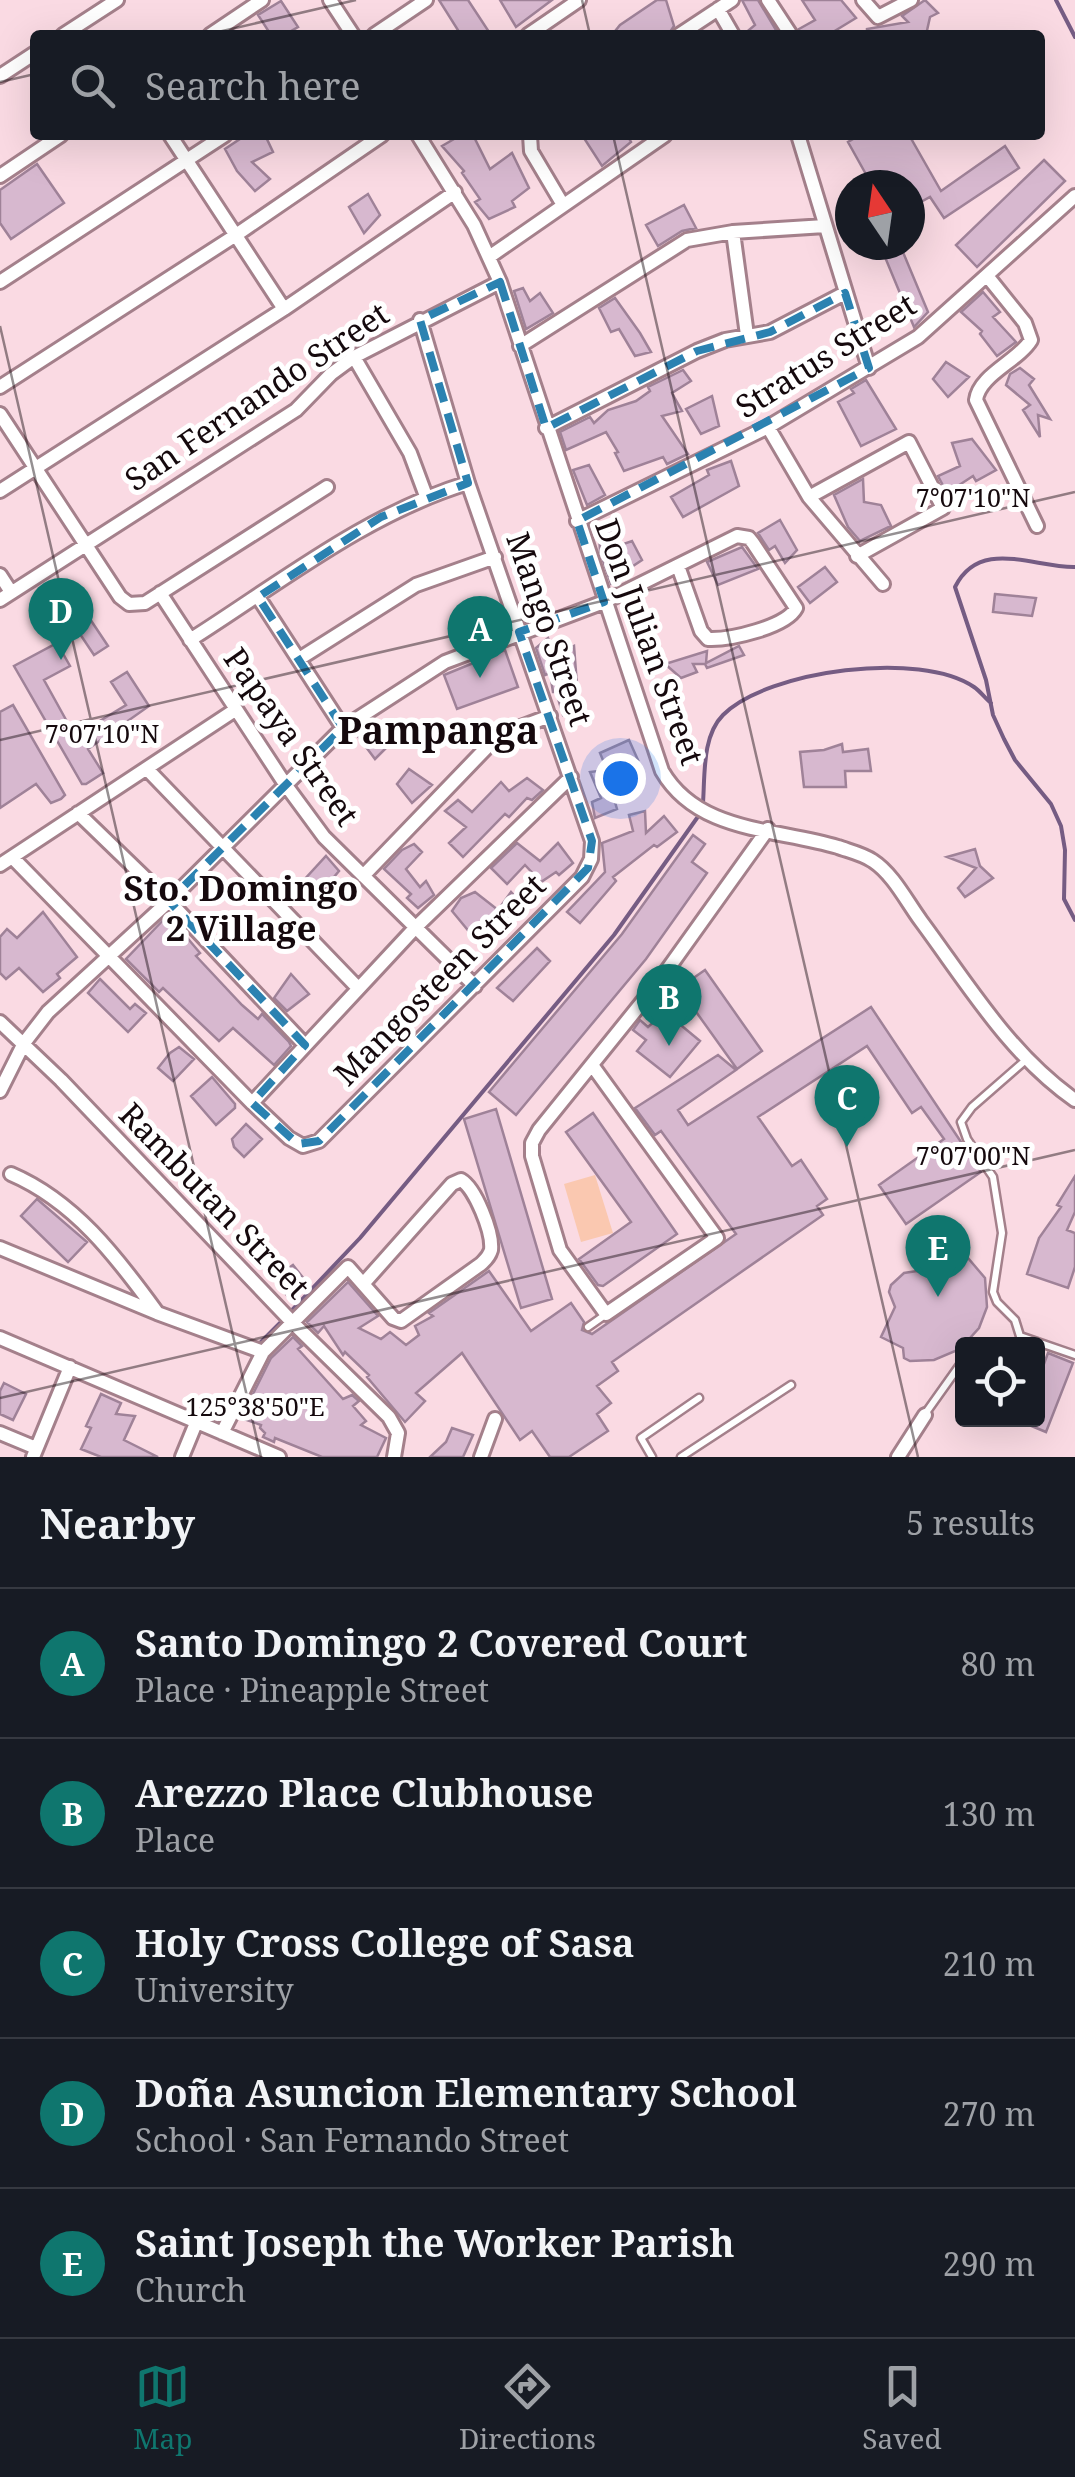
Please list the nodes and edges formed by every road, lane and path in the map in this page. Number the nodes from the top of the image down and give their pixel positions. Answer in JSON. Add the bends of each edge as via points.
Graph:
{"nodes":[{"id":1,"x":117,"y":0,"type":"edge"},
{"id":2,"x":262,"y":0,"type":"edge"},
{"id":3,"x":330,"y":0,"type":"edge"},
{"id":4,"x":426,"y":0,"type":"edge"},
{"id":5,"x":579,"y":0,"type":"edge"},
{"id":6,"x":732,"y":0,"type":"edge"},
{"id":7,"x":768,"y":0,"type":"edge"},
{"id":8,"x":863,"y":0,"type":"edge"},
{"id":9,"x":911,"y":0,"type":"edge"},
{"id":10,"x":718,"y":10,"type":"junction"},
{"id":11,"x":71,"y":30,"type":"edge"},
{"id":12,"x":217,"y":30,"type":"edge"},
{"id":13,"x":350,"y":30,"type":"edge"},
{"id":14,"x":381,"y":30,"type":"edge"},
{"id":15,"x":535,"y":30,"type":"edge"},
{"id":16,"x":687,"y":30,"type":"edge"},
{"id":17,"x":730,"y":30,"type":"edge"},
{"id":18,"x":789,"y":30,"type":"edge"},
{"id":19,"x":30,"y":56,"type":"edge"},
{"id":20,"x":0,"y":76,"type":"edge"},
{"id":21,"x":54,"y":140,"type":"edge"},
{"id":22,"x":173,"y":140,"type":"edge"},
{"id":23,"x":217,"y":140,"type":"edge"},
{"id":24,"x":375,"y":140,"type":"edge"},
{"id":25,"x":421,"y":140,"type":"edge"},
{"id":26,"x":530,"y":140,"type":"edge"},
{"id":27,"x":658,"y":140,"type":"edge"},
{"id":28,"x":799,"y":140,"type":"edge"},
{"id":29,"x":187,"y":160,"type":"junction"},
{"id":30,"x":0,"y":176,"type":"edge"},
{"id":31,"x":455,"y":192,"type":"junction"},
{"id":32,"x":1075,"y":196,"type":"edge"},
{"id":33,"x":564,"y":204,"type":"junction"},
{"id":34,"x":825,"y":226,"type":"junction"},
{"id":35,"x":733,"y":232,"type":"junction"},
{"id":36,"x":236,"y":235,"type":"junction"},
{"id":37,"x":489,"y":256,"type":"junction"},
{"id":38,"x":988,"y":277,"type":"junction"},
{"id":39,"x":0,"y":282,"type":"edge"},
{"id":40,"x":500,"y":282,"type":"junction"},
{"id":41,"x":845,"y":293,"type":"junction"},
{"id":42,"x":284,"y":308,"type":"junction"},
{"id":43,"x":420,"y":320,"type":"junction"},
{"id":44,"x":746,"y":335,"type":"junction"},
{"id":45,"x":520,"y":346,"type":"junction"},
{"id":46,"x":354,"y":357,"type":"junction"},
{"id":47,"x":869,"y":368,"type":"junction"},
{"id":48,"x":0,"y":387,"type":"edge"},
{"id":49,"x":0,"y":414,"type":"edge"},
{"id":50,"x":768,"y":427,"type":"junction"},
{"id":51,"x":546,"y":428,"type":"junction"},
{"id":52,"x":35,"y":468,"type":"junction"},
{"id":53,"x":468,"y":483,"type":"junction"},
{"id":54,"x":326,"y":486,"type":"dead end"},
{"id":55,"x":0,"y":491,"type":"edge"},
{"id":56,"x":426,"y":496,"type":"junction"},
{"id":57,"x":810,"y":497,"type":"junction"},
{"id":58,"x":577,"y":521,"type":"junction"},
{"id":59,"x":1037,"y":526,"type":"dead end"},
{"id":60,"x":86,"y":545,"type":"junction"},
{"id":61,"x":857,"y":556,"type":"junction"},
{"id":62,"x":495,"y":557,"type":"junction"},
{"id":63,"x":678,"y":566,"type":"junction"},
{"id":64,"x":0,"y":575,"type":"edge"},
{"id":65,"x":883,"y":584,"type":"dead end"},
{"id":66,"x":160,"y":593,"type":"junction"},
{"id":67,"x":6,"y":596,"type":"edge"},
{"id":68,"x":258,"y":597,"type":"junction"},
{"id":69,"x":604,"y":602,"type":"junction"},
{"id":70,"x":518,"y":632,"type":"junction"},
{"id":71,"x":190,"y":640,"type":"junction"},
{"id":72,"x":299,"y":659,"type":"junction"},
{"id":73,"x":235,"y":710,"type":"junction"},
{"id":74,"x":550,"y":716,"type":"junction"},
{"id":75,"x":342,"y":728,"type":"junction"},
{"id":76,"x":147,"y":768,"type":"junction"},
{"id":77,"x":571,"y":778,"type":"junction"},
{"id":78,"x":285,"y":784,"type":"junction"},
{"id":79,"x":78,"y":813,"type":"junction"},
{"id":80,"x":768,"y":830,"type":"junction"},
{"id":81,"x":592,"y":841,"type":"joint"},
{"id":82,"x":220,"y":848,"type":"junction"},
{"id":83,"x":6,"y":861,"type":"edge"},
{"id":84,"x":363,"y":876,"type":"junction"},
{"id":85,"x":169,"y":901,"type":"junction"},
{"id":86,"x":415,"y":928,"type":"junction"},
{"id":87,"x":110,"y":957,"type":"junction"},
{"id":88,"x":475,"y":986,"type":"junction"},
{"id":89,"x":358,"y":988,"type":"junction"},
{"id":90,"x":0,"y":1022,"type":"edge"},
{"id":91,"x":24,"y":1043,"type":"junction"},
{"id":92,"x":305,"y":1044,"type":"junction"},
{"id":93,"x":1027,"y":1059,"type":"junction"},
{"id":94,"x":592,"y":1065,"type":"junction"},
{"id":95,"x":0,"y":1092,"type":"edge"},
{"id":96,"x":1075,"y":1100,"type":"edge"},
{"id":97,"x":252,"y":1103,"type":"junction"},
{"id":98,"x":11,"y":1174,"type":"dead end"},
{"id":99,"x":0,"y":1248,"type":"edge"},
{"id":100,"x":363,"y":1284,"type":"junction"},
{"id":101,"x":157,"y":1313,"type":"junction"},
{"id":102,"x":606,"y":1314,"type":"junction"},
{"id":103,"x":292,"y":1322,"type":"junction"},
{"id":104,"x":588,"y":1327,"type":"dead end"},
{"id":105,"x":1020,"y":1336,"type":"joint"},
{"id":106,"x":0,"y":1338,"type":"edge"},
{"id":107,"x":263,"y":1352,"type":"junction"},
{"id":108,"x":1075,"y":1355,"type":"edge"},
{"id":109,"x":70,"y":1367,"type":"junction"},
{"id":110,"x":955,"y":1372,"type":"edge"},
{"id":111,"x":791,"y":1386,"type":"dead end"},
{"id":112,"x":699,"y":1398,"type":"dead end"},
{"id":113,"x":925,"y":1415,"type":"joint"},
{"id":114,"x":495,"y":1420,"type":"dead end"},
{"id":115,"x":196,"y":1423,"type":"junction"},
{"id":116,"x":0,"y":1433,"type":"edge"},
{"id":117,"x":222,"y":1433,"type":"junction"},
{"id":118,"x":34,"y":1453,"type":"edge"},
{"id":119,"x":182,"y":1457,"type":"edge"},
{"id":120,"x":279,"y":1457,"type":"edge"},
{"id":121,"x":394,"y":1457,"type":"edge"},
{"id":122,"x":481,"y":1457,"type":"edge"},
{"id":123,"x":652,"y":1457,"type":"edge"},
{"id":124,"x":681,"y":1457,"type":"edge"},
{"id":125,"x":898,"y":1457,"type":"edge"}],
"edges":[{"from":1,"to":11,"type":"street"},
{"from":2,"to":12,"type":"street"},
{"from":3,"to":13,"type":"street"},
{"from":4,"to":14,"type":"street"},
{"from":5,"to":15,"type":"street"},
{"from":6,"to":10,"type":"street"},
{"from":7,"to":18,"type":"street"},
{"from":8,"to":9,"type":"street","via":[[878,17]]},
{"from":10,"to":16,"type":"street"},
{"from":10,"to":17,"type":"street"},
{"from":19,"to":20,"type":"street"},
{"from":21,"to":30,"type":"street"},
{"from":22,"to":29,"type":"street"},
{"from":23,"to":29,"type":"street"},
{"from":24,"to":36,"type":"street"},
{"from":25,"to":31,"type":"street","name":"Don Julian Street"},
{"from":26,"to":33,"type":"street"},
{"from":27,"to":33,"type":"street"},
{"from":28,"to":34,"type":"street"},
{"from":29,"to":36,"type":"street"},
{"from":29,"to":39,"type":"street"},
{"from":31,"to":37,"type":"street","name":"Don Julian Street"},
{"from":31,"to":42,"type":"street"},
{"from":32,"to":38,"type":"street","name":"Stratus Street"},
{"from":33,"to":37,"type":"street"},
{"from":34,"to":35,"type":"street"},
{"from":34,"to":41,"type":"street"},
{"from":35,"to":44,"type":"street"},
{"from":35,"to":45,"type":"street","via":[[668,250]]},
{"from":36,"to":42,"type":"street"},
{"from":36,"to":48,"type":"street"},
{"from":37,"to":40,"type":"street","name":"Don Julian Street"},
{"from":38,"to":47,"type":"street","name":"Stratus Street","via":[[918,337]]},
{"from":38,"to":59,"type":"street","via":[[1031,340],[978,389],[976,400]]},
{"from":40,"to":43,"type":"street","name":"San Fernando Street"},
{"from":40,"to":45,"type":"street","name":"Don Julian Street"},
{"from":41,"to":44,"type":"street","via":[[777,330]]},
{"from":41,"to":47,"type":"street"},
{"from":42,"to":52,"type":"street"},
{"from":43,"to":46,"type":"street","name":"San Fernando Street"},
{"from":43,"to":53,"type":"street","name":"Mango Street"},
{"from":44,"to":51,"type":"street","via":[[684,356]]},
{"from":45,"to":51,"type":"street","name":"Don Julian Street"},
{"from":46,"to":56,"type":"street","via":[[410,453]]},
{"from":46,"to":60,"type":"street","name":"San Fernando Street","via":[[296,410]]},
{"from":47,"to":50,"type":"street","name":"Stratus Street"},
{"from":49,"to":52,"type":"street"},
{"from":50,"to":57,"type":"street"},
{"from":50,"to":58,"type":"street","name":"Stratus Street"},
{"from":51,"to":58,"type":"street","name":"Don Julian Street"},
{"from":52,"to":55,"type":"street"},
{"from":52,"to":60,"type":"street"},
{"from":53,"to":56,"type":"street"},
{"from":53,"to":62,"type":"street","name":"Mango Street"},
{"from":54,"to":66,"type":"street"},
{"from":56,"to":68,"type":"street","via":[[381,517]]},
{"from":57,"to":61,"type":"street"},
{"from":57,"to":61,"type":"street","via":[[909,442],[944,508]]},
{"from":58,"to":69,"type":"street","name":"Don Julian Street"},
{"from":60,"to":66,"type":"street","via":[[124,603],[145,603]]},
{"from":60,"to":67,"type":"street","name":"San Fernando Street"},
{"from":61,"to":65,"type":"street"},
{"from":62,"to":70,"type":"street","name":"Mango Street"},
{"from":62,"to":72,"type":"street","via":[[416,585]]},
{"from":63,"to":63,"type":"street","via":[[723,540],[748,538],[796,608],[782,622],[708,640]]},
{"from":63,"to":69,"type":"street"},
{"from":64,"to":67,"type":"street"},
{"from":66,"to":71,"type":"street","name":"Papaya Street"},
{"from":68,"to":71,"type":"street"},
{"from":68,"to":72,"type":"street"},
{"from":69,"to":70,"type":"street"},
{"from":69,"to":80,"type":"street","name":"Don Julian Street","via":[[674,791],[707,815]]},
{"from":70,"to":74,"type":"street","name":"Mango Street"},
{"from":70,"to":75,"type":"street","via":[[445,662]]},
{"from":71,"to":73,"type":"street","name":"Papaya Street"},
{"from":72,"to":75,"type":"street"},
{"from":73,"to":76,"type":"street"},
{"from":73,"to":78,"type":"street","name":"Papaya Street"},
{"from":74,"to":77,"type":"street","name":"Mango Street"},
{"from":74,"to":84,"type":"street","via":[[491,743]]},
{"from":75,"to":78,"type":"street"},
{"from":76,"to":79,"type":"street"},
{"from":76,"to":82,"type":"street"},
{"from":77,"to":81,"type":"street","name":"Mango Street"},
{"from":77,"to":86,"type":"street"},
{"from":78,"to":82,"type":"street"},
{"from":78,"to":84,"type":"street","name":"Papaya Street"},
{"from":79,"to":83,"type":"street"},
{"from":79,"to":85,"type":"street"},
{"from":80,"to":93,"type":"street","name":"Don Julian Street","via":[[872,860]]},
{"from":80,"to":94,"type":"street"},
{"from":81,"to":88,"type":"street","name":"Mangosteen Street","via":[[582,877]]},
{"from":82,"to":85,"type":"street"},
{"from":82,"to":89,"type":"street"},
{"from":83,"to":87,"type":"street"},
{"from":84,"to":86,"type":"street","name":"Papaya Street"},
{"from":85,"to":87,"type":"street"},
{"from":85,"to":92,"type":"street"},
{"from":86,"to":88,"type":"street","name":"Papaya Street"},
{"from":86,"to":89,"type":"street"},
{"from":87,"to":91,"type":"street"},
{"from":87,"to":97,"type":"street"},
{"from":88,"to":97,"type":"street","name":"Mangosteen Street","via":[[319,1141],[308,1146],[288,1138]]},
{"from":89,"to":92,"type":"street"},
{"from":90,"to":91,"type":"street","name":"Rambutan Street"},
{"from":91,"to":95,"type":"street"},
{"from":91,"to":103,"type":"street","name":"Rambutan Street"},
{"from":92,"to":97,"type":"street"},
{"from":93,"to":96,"type":"street","name":"Don Julian Street"},
{"from":93,"to":105,"type":"lane","via":[[961,1122],[993,1177],[1002,1232],[992,1292]]},
{"from":94,"to":102,"type":"street","via":[[531,1150],[560,1250]]},
{"from":94,"to":102,"type":"street","via":[[717,1238]]},
{"from":98,"to":101,"type":"street","via":[[78,1218]]},
{"from":99,"to":101,"type":"street"},
{"from":100,"to":100,"type":"street","via":[[401,1321],[482,1264],[490,1244],[466,1182],[452,1184]]},
{"from":100,"to":103,"type":"street","via":[[348,1267]]},
{"from":101,"to":107,"type":"street"},
{"from":102,"to":104,"type":"lane"},
{"from":103,"to":107,"type":"street"},
{"from":103,"to":121,"type":"street","name":"Rambutan Street","via":[[390,1417],[398,1433]]},
{"from":105,"to":108,"type":"lane"},
{"from":106,"to":109,"type":"street"},
{"from":107,"to":117,"type":"street"},
{"from":109,"to":115,"type":"street"},
{"from":109,"to":118,"type":"street"},
{"from":110,"to":113,"type":"lane"},
{"from":111,"to":124,"type":"lane"},
{"from":112,"to":123,"type":"lane","via":[[641,1438]]},
{"from":113,"to":125,"type":"street"},
{"from":114,"to":122,"type":"street"},
{"from":115,"to":117,"type":"street"},
{"from":115,"to":119,"type":"street"},
{"from":116,"to":118,"type":"street"},
{"from":117,"to":120,"type":"street"}]}
